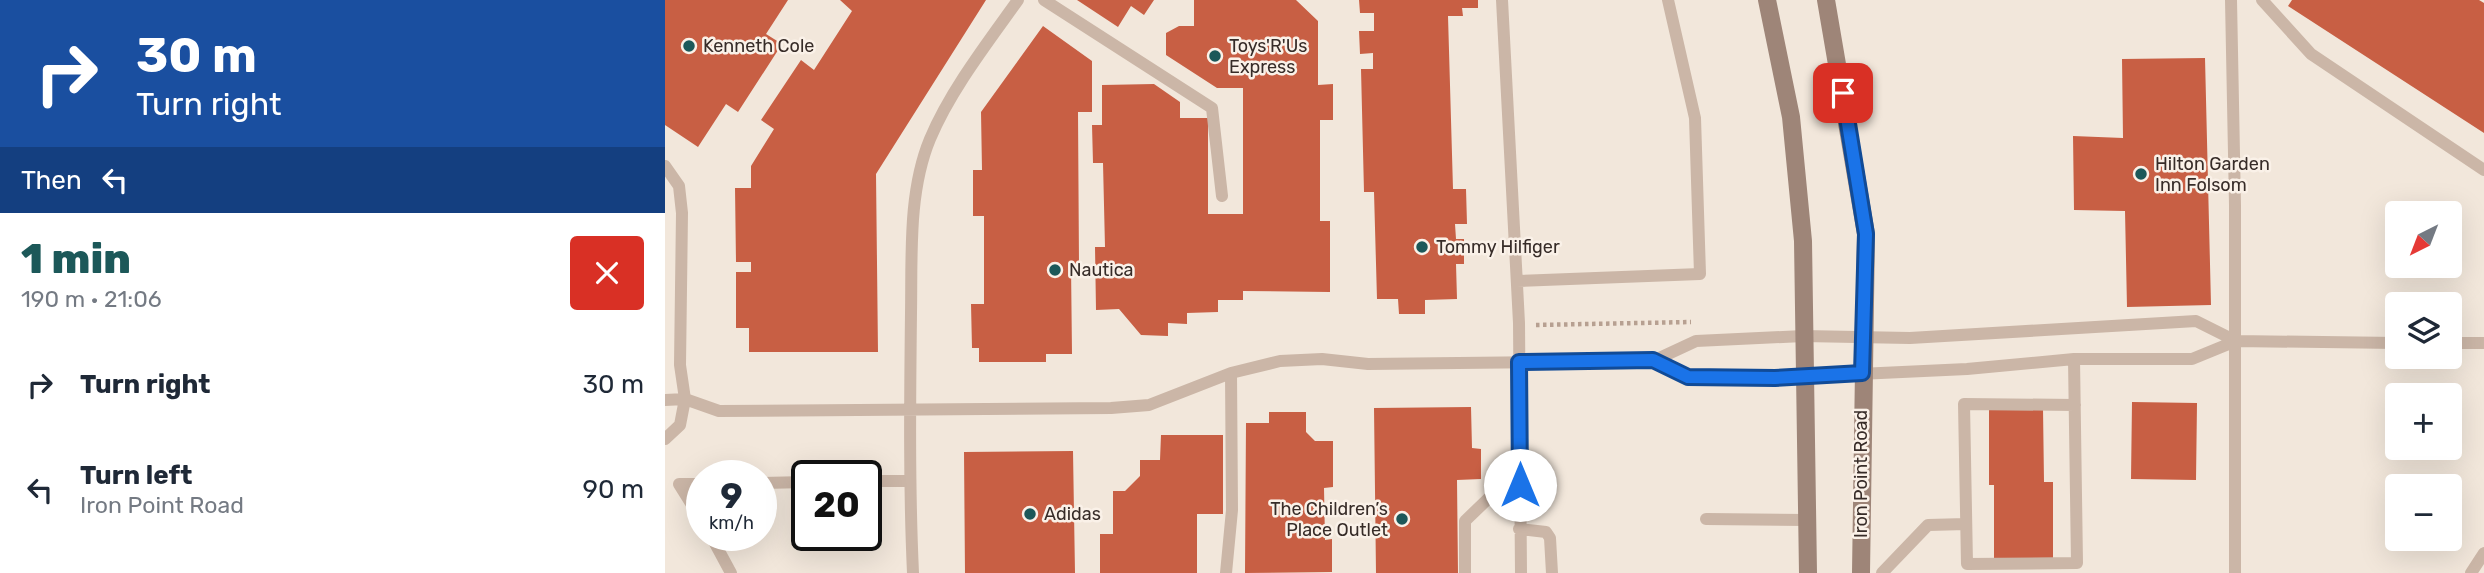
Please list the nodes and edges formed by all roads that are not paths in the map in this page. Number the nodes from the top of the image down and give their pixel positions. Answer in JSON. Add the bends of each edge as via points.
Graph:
{"nodes":[{"id":1,"x":1018,"y":0,"type":"edge"},
{"id":2,"x":1044,"y":0,"type":"edge"},
{"id":3,"x":1502,"y":0,"type":"edge"},
{"id":4,"x":1668,"y":0,"type":"edge"},
{"id":5,"x":1767,"y":0,"type":"edge"},
{"id":6,"x":1826,"y":0,"type":"edge"},
{"id":7,"x":2231,"y":0,"type":"edge"},
{"id":8,"x":2262,"y":0,"type":"edge"},
{"id":9,"x":665,"y":166,"type":"edge"},
{"id":10,"x":2484,"y":170,"type":"edge"},
{"id":11,"x":1222,"y":196,"type":"dead end"},
{"id":12,"x":1517,"y":281,"type":"junction"},
{"id":13,"x":1803,"y":336,"type":"junction"},
{"id":14,"x":1863,"y":337,"type":"junction"},
{"id":15,"x":2236,"y":341,"type":"junction"},
{"id":16,"x":2385,"y":343,"type":"edge"},
{"id":17,"x":2462,"y":343,"type":"edge"},
{"id":18,"x":2484,"y":343,"type":"edge"},
{"id":19,"x":2074,"y":359,"type":"junction"},
{"id":20,"x":1653,"y":360,"type":"junction"},
{"id":21,"x":1519,"y":362,"type":"junction"},
{"id":22,"x":1231,"y":373,"type":"junction"},
{"id":23,"x":1862,"y":373,"type":"junction"},
{"id":24,"x":1805,"y":376,"type":"junction"},
{"id":25,"x":685,"y":399,"type":"junction"},
{"id":26,"x":665,"y":400,"type":"edge"},
{"id":27,"x":2075,"y":405,"type":"junction"},
{"id":28,"x":909,"y":409,"type":"junction"},
{"id":29,"x":665,"y":439,"type":"edge"},
{"id":30,"x":882,"y":481,"type":"edge"},
{"id":31,"x":910,"y":481,"type":"junction"},
{"id":32,"x":686,"y":484,"type":"edge"},
{"id":33,"x":1520,"y":485,"type":"junction"},
{"id":34,"x":686,"y":495,"type":"edge"},
{"id":35,"x":1706,"y":519,"type":"dead end"},
{"id":36,"x":1807,"y":520,"type":"junction"},
{"id":37,"x":1966,"y":523,"type":"junction"},
{"id":38,"x":1519,"y":529,"type":"junction"},
{"id":39,"x":719,"y":551,"type":"edge"},
{"id":40,"x":2484,"y":553,"type":"edge"},
{"id":41,"x":731,"y":573,"type":"edge"},
{"id":42,"x":913,"y":573,"type":"edge"},
{"id":43,"x":1226,"y":573,"type":"edge"},
{"id":44,"x":1465,"y":573,"type":"edge"},
{"id":45,"x":1521,"y":573,"type":"edge"},
{"id":46,"x":1552,"y":573,"type":"edge"},
{"id":47,"x":1808,"y":573,"type":"edge"},
{"id":48,"x":1861,"y":573,"type":"edge"},
{"id":49,"x":1882,"y":573,"type":"edge"},
{"id":50,"x":2235,"y":573,"type":"edge"},
{"id":51,"x":2471,"y":573,"type":"edge"}],
"edges":[{"from":1,"to":28,"type":"lane","via":[[968,72],[930,139],[919,177]]},
{"from":2,"to":11,"type":"lane","via":[[1213,108]]},
{"from":3,"to":12,"type":"lane"},
{"from":4,"to":12,"type":"lane","via":[[1695,118],[1700,274]]},
{"from":5,"to":13,"type":"main road","via":[[1796,158],[1803,241]]},
{"from":6,"to":14,"type":"main road","name":"Iron Point Road","via":[[1866,234]]},
{"from":7,"to":15,"type":"lane"},
{"from":8,"to":10,"type":"lane","via":[[2311,54]]},
{"from":9,"to":25,"type":"lane","via":[[679,186],[682,213],[680,365]]},
{"from":12,"to":21,"type":"lane"},
{"from":13,"to":14,"type":"lane"},
{"from":13,"to":20,"type":"lane","via":[[1696,341]]},
{"from":13,"to":24,"type":"main road"},
{"from":14,"to":15,"type":"lane","via":[[2196,321]]},
{"from":14,"to":23,"type":"main road","name":"Iron Point Road"},
{"from":15,"to":16,"type":"lane"},
{"from":15,"to":19,"type":"lane","via":[[2192,359]]},
{"from":15,"to":50,"type":"lane"},
{"from":17,"to":18,"type":"lane"},
{"from":19,"to":23,"type":"lane"},
{"from":19,"to":27,"type":"lane"},
{"from":20,"to":21,"type":"lane"},
{"from":20,"to":24,"type":"lane","via":[[1688,377]]},
{"from":21,"to":22,"type":"lane","via":[[1368,364],[1322,359],[1280,361]]},
{"from":21,"to":33,"type":"lane"},
{"from":22,"to":28,"type":"lane","via":[[1149,405]]},
{"from":22,"to":43,"type":"lane","via":[[1232,509]]},
{"from":23,"to":24,"type":"lane"},
{"from":23,"to":48,"type":"main road","name":"Iron Point Road"},
{"from":24,"to":36,"type":"main road"},
{"from":25,"to":26,"type":"lane"},
{"from":25,"to":28,"type":"lane","via":[[719,411]]},
{"from":25,"to":29,"type":"lane","via":[[680,425]]},
{"from":27,"to":37,"type":"lane","via":[[1964,404]]},
{"from":27,"to":37,"type":"lane","via":[[2077,563],[1966,564]]},
{"from":28,"to":31,"type":"lane"},
{"from":30,"to":31,"type":"lane"},
{"from":31,"to":42,"type":"lane"},
{"from":32,"to":34,"type":"lane","via":[[679,484]]},
{"from":33,"to":38,"type":"lane"},
{"from":33,"to":44,"type":"lane","via":[[1494,493],[1465,521]]},
{"from":35,"to":36,"type":"lane"},
{"from":36,"to":47,"type":"main road"},
{"from":37,"to":49,"type":"lane","via":[[1927,524]]},
{"from":38,"to":45,"type":"lane"},
{"from":38,"to":46,"type":"lane","via":[[1546,532]]},
{"from":39,"to":41,"type":"lane"},
{"from":40,"to":51,"type":"lane"}]}
